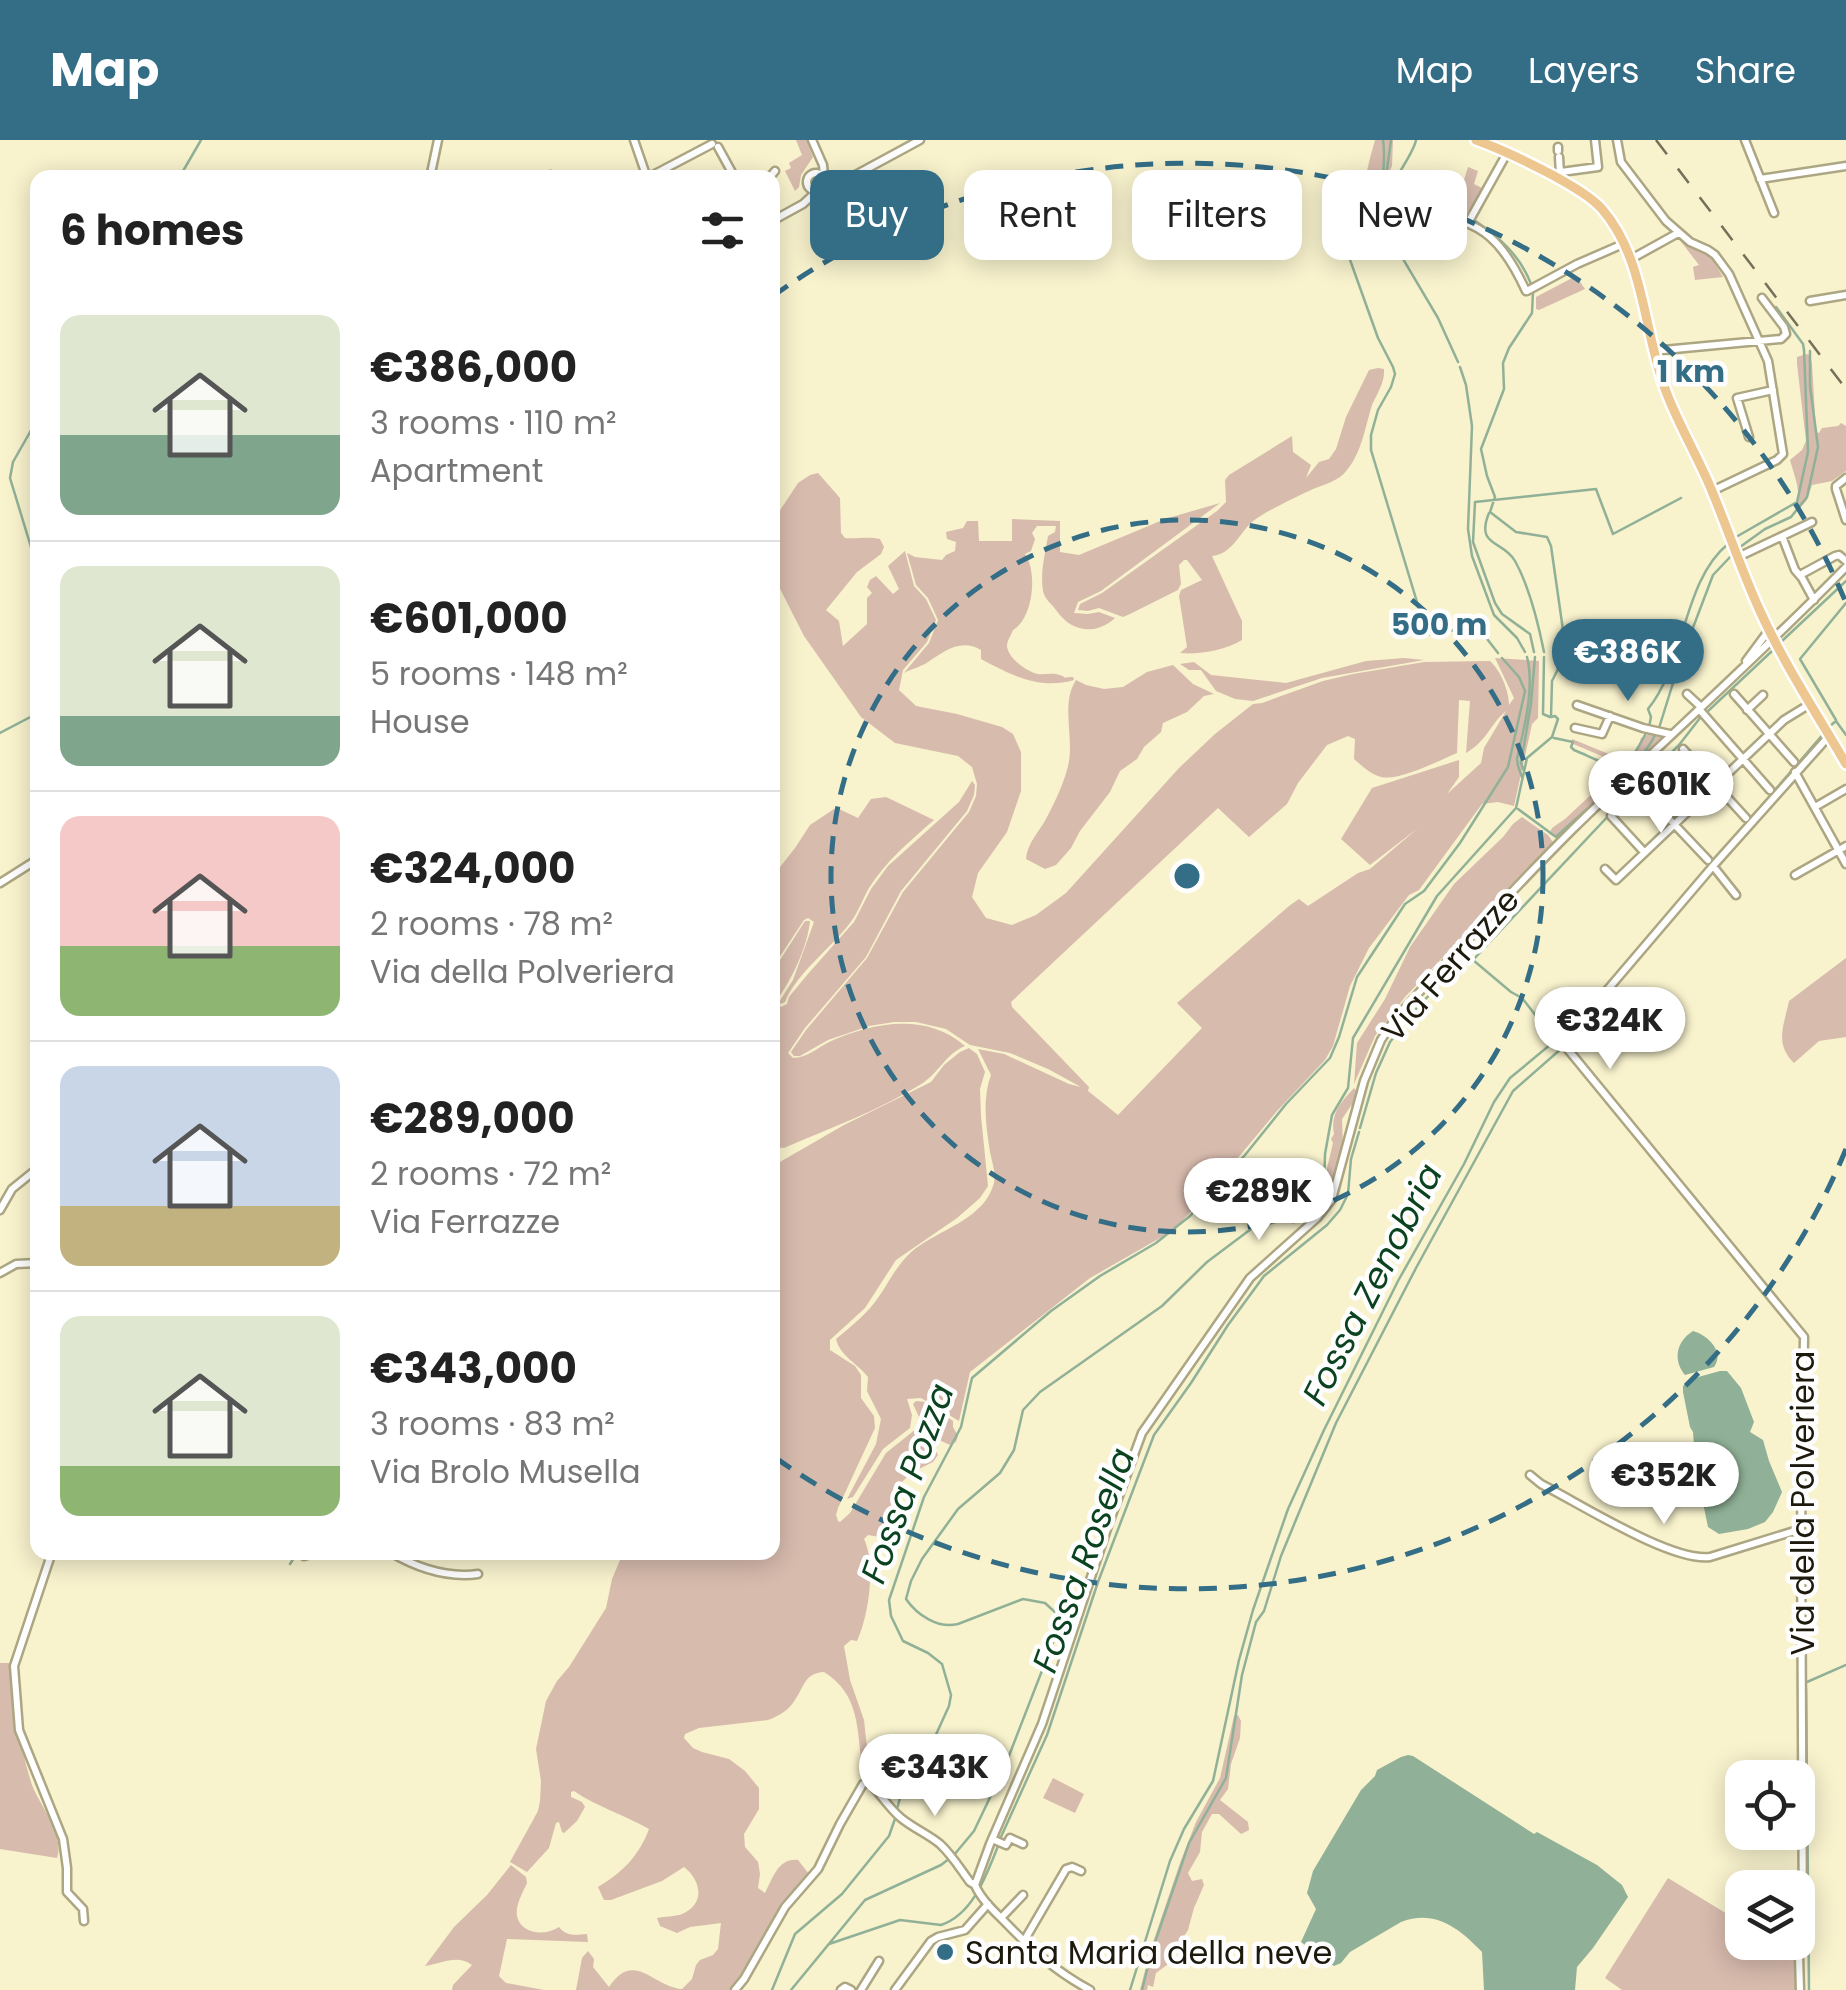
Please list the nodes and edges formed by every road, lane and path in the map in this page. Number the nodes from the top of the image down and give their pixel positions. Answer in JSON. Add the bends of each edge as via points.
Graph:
{"nodes":[{"id":1,"x":438,"y":140,"type":"edge"},
{"id":2,"x":634,"y":140,"type":"edge"},
{"id":3,"x":812,"y":140,"type":"edge"},
{"id":4,"x":1476,"y":140,"type":"edge"},
{"id":5,"x":1595,"y":140,"type":"edge"},
{"id":6,"x":1617,"y":140,"type":"edge"},
{"id":7,"x":1745,"y":140,"type":"edge"},
{"id":8,"x":917,"y":141,"type":"edge"},
{"id":9,"x":716,"y":143,"type":"edge"},
{"id":10,"x":1492,"y":143,"type":"edge"},
{"id":11,"x":1558,"y":152,"type":"dead end"},
{"id":12,"x":1507,"y":153,"type":"junction"},
{"id":13,"x":820,"y":160,"type":"junction"},
{"id":14,"x":1846,"y":166,"type":"edge"},
{"id":15,"x":432,"y":170,"type":"edge"},
{"id":16,"x":646,"y":170,"type":"edge"},
{"id":17,"x":660,"y":170,"type":"edge"},
{"id":18,"x":731,"y":170,"type":"edge"},
{"id":19,"x":816,"y":170,"type":"edge"},
{"id":20,"x":824,"y":170,"type":"edge"},
{"id":21,"x":864,"y":170,"type":"edge"},
{"id":22,"x":1560,"y":173,"type":"junction"},
{"id":23,"x":810,"y":176,"type":"edge"},
{"id":24,"x":1760,"y":179,"type":"junction"},
{"id":25,"x":807,"y":182,"type":"junction"},
{"id":26,"x":810,"y":188,"type":"edge"},
{"id":27,"x":810,"y":197,"type":"edge"},
{"id":28,"x":796,"y":208,"type":"junction"},
{"id":29,"x":1774,"y":213,"type":"dead end"},
{"id":30,"x":780,"y":217,"type":"edge"},
{"id":31,"x":1468,"y":224,"type":"joint"},
{"id":32,"x":1678,"y":233,"type":"junction"},
{"id":33,"x":1624,"y":243,"type":"junction"},
{"id":34,"x":1631,"y":259,"type":"junction"},
{"id":35,"x":1846,"y":295,"type":"edge"},
{"id":36,"x":1762,"y":298,"type":"dead end"},
{"id":37,"x":1810,"y":301,"type":"dead end"},
{"id":38,"x":1760,"y":341,"type":"junction"},
{"id":39,"x":1654,"y":351,"type":"junction"},
{"id":40,"x":1773,"y":390,"type":"junction"},
{"id":41,"x":1748,"y":437,"type":"dead end"},
{"id":42,"x":1846,"y":478,"type":"edge"},
{"id":43,"x":1712,"y":491,"type":"junction"},
{"id":44,"x":1846,"y":520,"type":"edge"},
{"id":45,"x":1812,"y":522,"type":"dead end"},
{"id":46,"x":1782,"y":536,"type":"junction"},
{"id":47,"x":1738,"y":557,"type":"junction"},
{"id":48,"x":1846,"y":564,"type":"edge"},
{"id":49,"x":1800,"y":575,"type":"junction"},
{"id":50,"x":1814,"y":600,"type":"junction"},
{"id":51,"x":1772,"y":634,"type":"junction"},
{"id":52,"x":1687,"y":694,"type":"dead end"},
{"id":53,"x":1734,"y":694,"type":"dead end"},
{"id":54,"x":1763,"y":695,"type":"dead end"},
{"id":55,"x":1811,"y":703,"type":"junction"},
{"id":56,"x":1577,"y":704,"type":"dead end"},
{"id":57,"x":1700,"y":708,"type":"junction"},
{"id":58,"x":1747,"y":710,"type":"junction"},
{"id":59,"x":1610,"y":716,"type":"junction"},
{"id":60,"x":1575,"y":728,"type":"dead end"},
{"id":61,"x":1672,"y":734,"type":"junction"},
{"id":62,"x":1769,"y":734,"type":"junction"},
{"id":63,"x":1830,"y":736,"type":"junction"},
{"id":64,"x":1683,"y":749,"type":"dead end"},
{"id":65,"x":1743,"y":759,"type":"junction"},
{"id":66,"x":1794,"y":762,"type":"dead end"},
{"id":67,"x":1846,"y":764,"type":"edge"},
{"id":68,"x":1795,"y":772,"type":"junction"},
{"id":69,"x":1716,"y":785,"type":"junction"},
{"id":70,"x":1640,"y":787,"type":"dead end"},
{"id":71,"x":1770,"y":790,"type":"dead end"},
{"id":72,"x":1846,"y":790,"type":"edge"},
{"id":73,"x":1815,"y":806,"type":"junction"},
{"id":74,"x":1610,"y":816,"type":"dead end"},
{"id":75,"x":1746,"y":818,"type":"dead end"},
{"id":76,"x":1674,"y":824,"type":"junction"},
{"id":77,"x":1842,"y":848,"type":"edge"},
{"id":78,"x":1644,"y":852,"type":"junction"},
{"id":79,"x":1711,"y":863,"type":"junction"},
{"id":80,"x":30,"y":864,"type":"edge"},
{"id":81,"x":1846,"y":864,"type":"edge"},
{"id":82,"x":1605,"y":869,"type":"dead end"},
{"id":83,"x":1795,"y":875,"type":"dead end"},
{"id":84,"x":0,"y":884,"type":"edge"},
{"id":85,"x":1736,"y":895,"type":"dead end"},
{"id":86,"x":30,"y":1174,"type":"edge"},
{"id":87,"x":0,"y":1210,"type":"edge"},
{"id":88,"x":30,"y":1263,"type":"edge"},
{"id":89,"x":0,"y":1274,"type":"edge"},
{"id":90,"x":1530,"y":1475,"type":"dead end"},
{"id":91,"x":1802,"y":1529,"type":"junction"},
{"id":92,"x":49,"y":1560,"type":"edge"},
{"id":93,"x":403,"y":1560,"type":"edge"},
{"id":94,"x":478,"y":1574,"type":"dead end"},
{"id":95,"x":1000,"y":1844,"type":"junction"},
{"id":96,"x":1023,"y":1844,"type":"dead end"},
{"id":97,"x":1081,"y":1871,"type":"dead end"},
{"id":98,"x":977,"y":1889,"type":"junction"},
{"id":99,"x":1023,"y":1895,"type":"dead end"},
{"id":100,"x":988,"y":1904,"type":"junction"},
{"id":101,"x":1001,"y":1918,"type":"junction"},
{"id":102,"x":84,"y":1921,"type":"dead end"},
{"id":103,"x":1024,"y":1942,"type":"junction"},
{"id":104,"x":879,"y":1961,"type":"dead end"},
{"id":105,"x":736,"y":1990,"type":"edge"},
{"id":106,"x":841,"y":1990,"type":"edge"},
{"id":107,"x":850,"y":1990,"type":"edge"},
{"id":108,"x":860,"y":1990,"type":"edge"},
{"id":109,"x":895,"y":1990,"type":"edge"},
{"id":110,"x":1090,"y":1990,"type":"edge"},
{"id":111,"x":1800,"y":1990,"type":"edge"}],
"edges":[{"from":1,"to":15,"type":"street"},
{"from":2,"to":16,"type":"street"},
{"from":3,"to":13,"type":"street"},
{"from":4,"to":10,"type":"main road"},
{"from":5,"to":22,"type":"street","via":[[1598,167]]},
{"from":6,"to":32,"type":"street","via":[[1621,162]]},
{"from":7,"to":24,"type":"street"},
{"from":8,"to":21,"type":"street"},
{"from":9,"to":17,"type":"street"},
{"from":9,"to":18,"type":"street"},
{"from":10,"to":12,"type":"main road"},
{"from":11,"to":22,"type":"street"},
{"from":12,"to":22,"type":"main road"},
{"from":12,"to":31,"type":"street"},
{"from":13,"to":19,"type":"street"},
{"from":13,"to":20,"type":"street"},
{"from":14,"to":24,"type":"street"},
{"from":22,"to":33,"type":"main road","via":[[1600,206]]},
{"from":23,"to":25,"type":"street"},
{"from":24,"to":29,"type":"street"},
{"from":25,"to":26,"type":"street"},
{"from":25,"to":28,"type":"street"},
{"from":27,"to":28,"type":"street"},
{"from":28,"to":30,"type":"street"},
{"from":31,"to":33,"type":"street","via":[[1492,238],[1525,292]]},
{"from":32,"to":34,"type":"street"},
{"from":32,"to":38,"type":"street","via":[[1708,250],[1729,274]]},
{"from":33,"to":34,"type":"main road"},
{"from":34,"to":39,"type":"main road"},
{"from":35,"to":37,"type":"street"},
{"from":36,"to":38,"type":"street","via":[[1786,334]]},
{"from":38,"to":39,"type":"street"},
{"from":38,"to":40,"type":"street"},
{"from":39,"to":43,"type":"main road","via":[[1672,409]]},
{"from":40,"to":41,"type":"street","via":[[1737,398]]},
{"from":40,"to":43,"type":"street","via":[[1784,454]]},
{"from":42,"to":44,"type":"street","via":[[1836,486]]},
{"from":43,"to":47,"type":"main road"},
{"from":45,"to":46,"type":"street"},
{"from":46,"to":47,"type":"street"},
{"from":46,"to":49,"type":"street"},
{"from":47,"to":51,"type":"main road"},
{"from":48,"to":49,"type":"street","via":[[1835,556]]},
{"from":48,"to":50,"type":"street","name":"Via Ferrazze"},
{"from":49,"to":50,"type":"street"},
{"from":50,"to":51,"type":"street","name":"Via Ferrazze"},
{"from":51,"to":55,"type":"main road"},
{"from":51,"to":57,"type":"street","name":"Via Ferrazze"},
{"from":52,"to":57,"type":"street"},
{"from":53,"to":58,"type":"street"},
{"from":54,"to":58,"type":"street"},
{"from":55,"to":62,"type":"street"},
{"from":55,"to":63,"type":"main road"},
{"from":56,"to":59,"type":"street"},
{"from":57,"to":61,"type":"street","name":"Via Ferrazze"},
{"from":57,"to":65,"type":"street"},
{"from":58,"to":62,"type":"street"},
{"from":59,"to":60,"type":"street","via":[[1601,735]]},
{"from":59,"to":61,"type":"street"},
{"from":61,"to":95,"type":"street","name":"Via Ferrazze","via":[[1568,834],[1386,1030],[1364,1080],[1332,1199],[1250,1278],[1142,1432]]},
{"from":62,"to":65,"type":"street"},
{"from":62,"to":66,"type":"street"},
{"from":63,"to":67,"type":"main road"},
{"from":63,"to":68,"type":"street"},
{"from":64,"to":69,"type":"street"},
{"from":65,"to":69,"type":"street"},
{"from":65,"to":71,"type":"street"},
{"from":68,"to":73,"type":"street"},
{"from":68,"to":79,"type":"street"},
{"from":69,"to":75,"type":"street"},
{"from":69,"to":76,"type":"street"},
{"from":70,"to":76,"type":"street"},
{"from":72,"to":73,"type":"street"},
{"from":73,"to":77,"type":"street"},
{"from":74,"to":78,"type":"street"},
{"from":76,"to":78,"type":"street"},
{"from":76,"to":79,"type":"street"},
{"from":77,"to":81,"type":"street"},
{"from":77,"to":83,"type":"street"},
{"from":78,"to":82,"type":"street","via":[[1616,880]]},
{"from":79,"to":85,"type":"street"},
{"from":79,"to":91,"type":"street","name":"Via della Polveriera","via":[[1563,1042],[1804,1337]]},
{"from":80,"to":84,"type":"street"},
{"from":86,"to":87,"type":"street"},
{"from":88,"to":89,"type":"street"},
{"from":90,"to":91,"type":"street","via":[[1631,1531],[1698,1558]]},
{"from":91,"to":111,"type":"street","name":"Via della Polveriera"},
{"from":92,"to":102,"type":"street","via":[[14,1666],[19,1730],[63,1839],[67,1892],[86,1913]]},
{"from":93,"to":94,"type":"street"},
{"from":95,"to":96,"type":"street","via":[[1010,1838]]},
{"from":95,"to":98,"type":"street","name":"Via Ferrazze"},
{"from":97,"to":103,"type":"street","via":[[1066,1869]]},
{"from":98,"to":100,"type":"street"},
{"from":98,"to":105,"type":"street","via":[[938,1842],[896,1814],[873,1785],[863,1784],[818,1869],[792,1896]]},
{"from":99,"to":101,"type":"street"},
{"from":100,"to":101,"type":"street"},
{"from":100,"to":109,"type":"street","via":[[965,1930],[931,1942]]},
{"from":101,"to":103,"type":"street"},
{"from":103,"to":110,"type":"street"},
{"from":104,"to":108,"type":"street"},
{"from":106,"to":107,"type":"street"}]}
